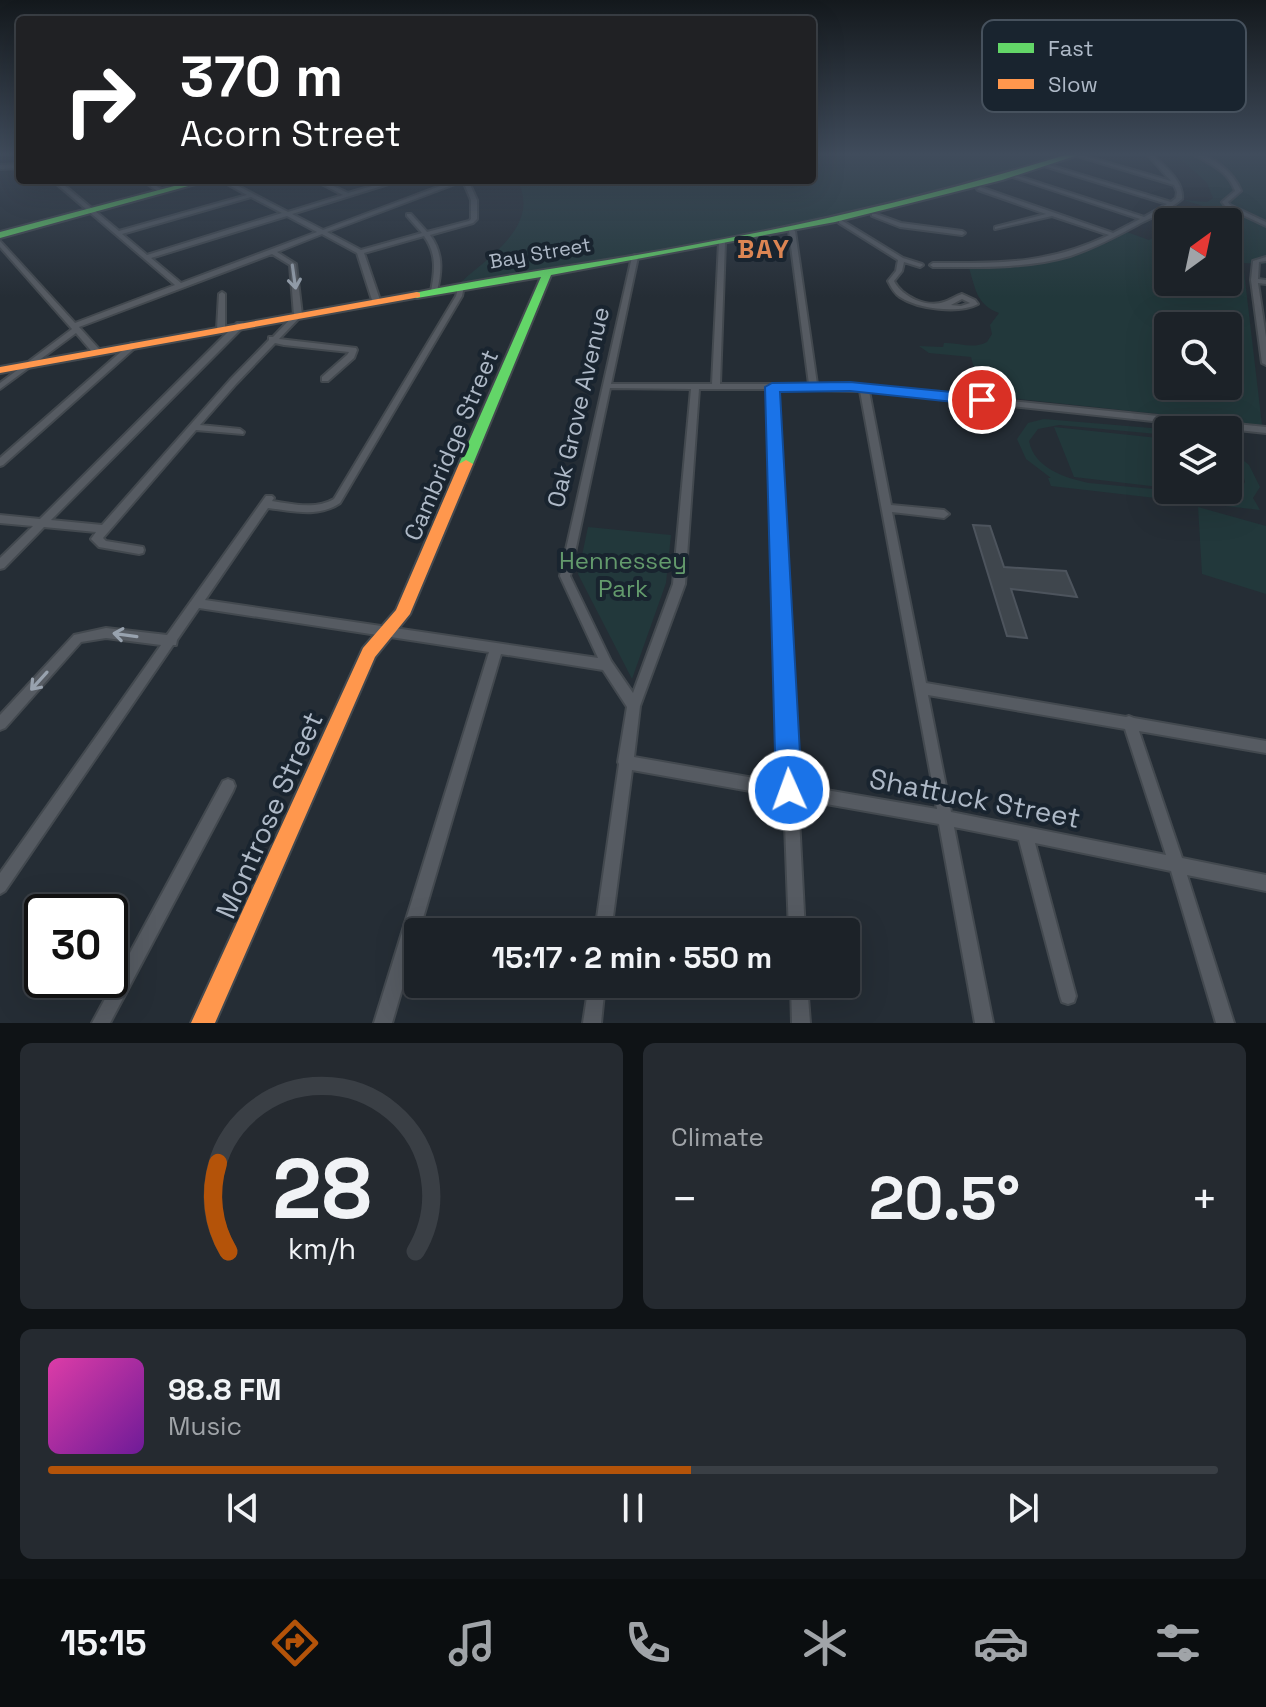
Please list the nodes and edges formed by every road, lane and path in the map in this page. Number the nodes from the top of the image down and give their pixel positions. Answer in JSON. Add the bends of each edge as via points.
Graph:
{"nodes":[{"id":1,"x":78,"y":201,"type":"edge"},
{"id":2,"x":129,"y":201,"type":"edge"},
{"id":3,"x":232,"y":201,"type":"edge"},
{"id":4,"x":264,"y":201,"type":"edge"},
{"id":5,"x":329,"y":201,"type":"edge"},
{"id":6,"x":406,"y":201,"type":"edge"},
{"id":7,"x":473,"y":201,"type":"edge"},
{"id":8,"x":932,"y":201,"type":"edge"},
{"id":9,"x":1014,"y":201,"type":"edge"},
{"id":10,"x":1090,"y":201,"type":"edge"},
{"id":11,"x":1161,"y":201,"type":"edge"},
{"id":12,"x":1176,"y":201,"type":"edge"},
{"id":13,"x":1226,"y":201,"type":"edge"},
{"id":14,"x":1172,"y":204,"type":"junction"},
{"id":15,"x":90,"y":211,"type":"junction"},
{"id":16,"x":290,"y":213,"type":"junction"},
{"id":17,"x":1052,"y":214,"type":"junction"},
{"id":18,"x":409,"y":215,"type":"dead end"},
{"id":19,"x":874,"y":215,"type":"junction"},
{"id":20,"x":1143,"y":218,"type":"junction"},
{"id":21,"x":841,"y":222,"type":"junction"},
{"id":22,"x":1266,"y":224,"type":"edge"},
{"id":23,"x":997,"y":228,"type":"dead end"},
{"id":24,"x":324,"y":231,"type":"junction"},
{"id":25,"x":792,"y":231,"type":"junction"},
{"id":26,"x":118,"y":233,"type":"junction"},
{"id":27,"x":962,"y":233,"type":"dead end"},
{"id":28,"x":426,"y":234,"type":"junction"},
{"id":29,"x":1111,"y":234,"type":"junction"},
{"id":30,"x":0,"y":235,"type":"edge"},
{"id":31,"x":722,"y":242,"type":"junction"},
{"id":32,"x":0,"y":243,"type":"edge"},
{"id":33,"x":272,"y":251,"type":"junction"},
{"id":34,"x":360,"y":252,"type":"junction"},
{"id":35,"x":146,"y":257,"type":"junction"},
{"id":36,"x":635,"y":257,"type":"junction"},
{"id":37,"x":901,"y":259,"type":"junction"},
{"id":38,"x":1266,"y":259,"type":"edge"},
{"id":39,"x":933,"y":265,"type":"dead end"},
{"id":40,"x":899,"y":271,"type":"junction"},
{"id":41,"x":548,"y":272,"type":"junction"},
{"id":42,"x":1254,"y":280,"type":"junction"},
{"id":43,"x":1266,"y":282,"type":"edge"},
{"id":44,"x":179,"y":285,"type":"junction"},
{"id":45,"x":461,"y":286,"type":"junction"},
{"id":46,"x":434,"y":291,"type":"junction"},
{"id":47,"x":222,"y":294,"type":"dead end"},
{"id":48,"x":376,"y":300,"type":"junction"},
{"id":49,"x":943,"y":306,"type":"dead end"},
{"id":50,"x":298,"y":315,"type":"junction"},
{"id":51,"x":1262,"y":315,"type":"edge"},
{"id":52,"x":240,"y":325,"type":"junction"},
{"id":53,"x":75,"y":328,"type":"junction"},
{"id":54,"x":221,"y":329,"type":"junction"},
{"id":55,"x":272,"y":339,"type":"junction"},
{"id":56,"x":134,"y":345,"type":"junction"},
{"id":57,"x":96,"y":351,"type":"junction"},
{"id":58,"x":1265,"y":357,"type":"edge"},
{"id":59,"x":30,"y":364,"type":"junction"},
{"id":60,"x":0,"y":370,"type":"edge"},
{"id":61,"x":325,"y":379,"type":"dead end"},
{"id":62,"x":608,"y":386,"type":"junction"},
{"id":63,"x":716,"y":386,"type":"junction"},
{"id":64,"x":813,"y":386,"type":"junction"},
{"id":65,"x":0,"y":387,"type":"edge"},
{"id":66,"x":695,"y":387,"type":"junction"},
{"id":67,"x":772,"y":387,"type":"junction"},
{"id":68,"x":864,"y":388,"type":"junction"},
{"id":69,"x":193,"y":427,"type":"junction"},
{"id":70,"x":1266,"y":430,"type":"edge"},
{"id":71,"x":240,"y":432,"type":"dead end"},
{"id":72,"x":0,"y":463,"type":"edge"},
{"id":73,"x":887,"y":508,"type":"junction"},
{"id":74,"x":944,"y":514,"type":"dead end"},
{"id":75,"x":0,"y":519,"type":"edge"},
{"id":76,"x":42,"y":523,"type":"junction"},
{"id":77,"x":102,"y":529,"type":"junction"},
{"id":78,"x":139,"y":550,"type":"dead end"},
{"id":79,"x":0,"y":565,"type":"edge"},
{"id":80,"x":198,"y":603,"type":"junction"},
{"id":81,"x":387,"y":632,"type":"junction"},
{"id":82,"x":172,"y":641,"type":"junction"},
{"id":83,"x":496,"y":650,"type":"junction"},
{"id":84,"x":607,"y":665,"type":"junction"},
{"id":85,"x":921,"y":688,"type":"junction"},
{"id":86,"x":634,"y":706,"type":"junction"},
{"id":87,"x":1129,"y":722,"type":"junction"},
{"id":88,"x":0,"y":724,"type":"edge"},
{"id":89,"x":1266,"y":747,"type":"edge"},
{"id":90,"x":625,"y":762,"type":"junction"},
{"id":91,"x":228,"y":786,"type":"dead end"},
{"id":92,"x":789,"y":790,"type":"junction"},
{"id":93,"x":945,"y":818,"type":"junction"},
{"id":94,"x":1025,"y":834,"type":"junction"},
{"id":95,"x":1176,"y":863,"type":"junction"},
{"id":96,"x":1266,"y":883,"type":"edge"},
{"id":97,"x":0,"y":886,"type":"edge"},
{"id":98,"x":605,"y":918,"type":"edge"},
{"id":99,"x":796,"y":918,"type":"edge"},
{"id":100,"x":1068,"y":996,"type":"dead end"},
{"id":101,"x":595,"y":998,"type":"edge"},
{"id":102,"x":800,"y":998,"type":"edge"},
{"id":103,"x":101,"y":1023,"type":"edge"},
{"id":104,"x":203,"y":1023,"type":"edge"},
{"id":105,"x":383,"y":1023,"type":"edge"},
{"id":106,"x":592,"y":1023,"type":"edge"},
{"id":107,"x":801,"y":1023,"type":"edge"},
{"id":108,"x":984,"y":1023,"type":"edge"},
{"id":109,"x":1225,"y":1023,"type":"edge"}],
"edges":[{"from":1,"to":15,"type":"street"},
{"from":2,"to":15,"type":"main road"},
{"from":3,"to":26,"type":"street"},
{"from":4,"to":16,"type":"street"},
{"from":5,"to":16,"type":"street"},
{"from":6,"to":24,"type":"street"},
{"from":7,"to":28,"type":"street","via":[[474,219]]},
{"from":8,"to":19,"type":"main road","name":"Bay Street"},
{"from":9,"to":17,"type":"street"},
{"from":10,"to":20,"type":"street"},
{"from":11,"to":14,"type":"street"},
{"from":12,"to":14,"type":"street"},
{"from":13,"to":22,"type":"street"},
{"from":14,"to":20,"type":"street"},
{"from":15,"to":26,"type":"street"},
{"from":15,"to":30,"type":"main road"},
{"from":16,"to":24,"type":"street"},
{"from":16,"to":35,"type":"street"},
{"from":17,"to":23,"type":"street"},
{"from":17,"to":29,"type":"street"},
{"from":18,"to":28,"type":"street"},
{"from":19,"to":21,"type":"main road","name":"Bay Street"},
{"from":19,"to":27,"type":"street","via":[[900,225]]},
{"from":20,"to":29,"type":"street"},
{"from":21,"to":25,"type":"main road","name":"Bay Street"},
{"from":21,"to":37,"type":"street"},
{"from":24,"to":33,"type":"street"},
{"from":24,"to":34,"type":"street"},
{"from":25,"to":31,"type":"main road","name":"Bay Street"},
{"from":25,"to":64,"type":"street"},
{"from":26,"to":35,"type":"street"},
{"from":28,"to":34,"type":"street"},
{"from":28,"to":46,"type":"street","via":[[440,260]]},
{"from":29,"to":39,"type":"street","via":[[1089,247],[1038,261]]},
{"from":31,"to":36,"type":"main road","name":"Bay Street"},
{"from":31,"to":63,"type":"street"},
{"from":32,"to":53,"type":"street"},
{"from":33,"to":44,"type":"street"},
{"from":33,"to":50,"type":"street","one_way":true,"via":[[293,264]]},
{"from":34,"to":48,"type":"street"},
{"from":35,"to":44,"type":"street"},
{"from":36,"to":41,"type":"main road","name":"Bay Street"},
{"from":36,"to":62,"type":"street","name":"Oak Grove Avenue"},
{"from":37,"to":40,"type":"street"},
{"from":37,"to":40,"type":"street","via":[[920,265]]},
{"from":38,"to":42,"type":"street","via":[[1256,261]]},
{"from":40,"to":49,"type":"street","via":[[891,281],[897,292],[921,304]]},
{"from":41,"to":45,"type":"main road","name":"Bay Street"},
{"from":41,"to":81,"type":"main road","name":"Cambridge Street","via":[[402,614]]},
{"from":42,"to":43,"type":"street"},
{"from":42,"to":51,"type":"street"},
{"from":44,"to":53,"type":"street"},
{"from":45,"to":46,"type":"main road","name":"Bay Street"},
{"from":45,"to":80,"type":"street","via":[[337,501],[315,509],[267,501]]},
{"from":46,"to":48,"type":"main road","name":"Bay Street"},
{"from":47,"to":54,"type":"street"},
{"from":48,"to":50,"type":"main road","name":"Bay Street"},
{"from":50,"to":52,"type":"main road","name":"Bay Street"},
{"from":50,"to":55,"type":"street"},
{"from":51,"to":58,"type":"street"},
{"from":52,"to":54,"type":"main road","name":"Bay Street"},
{"from":52,"to":76,"type":"street"},
{"from":53,"to":57,"type":"street"},
{"from":53,"to":59,"type":"street"},
{"from":54,"to":56,"type":"main road","name":"Bay Street"},
{"from":55,"to":61,"type":"street","via":[[353,350]]},
{"from":55,"to":69,"type":"street"},
{"from":56,"to":57,"type":"main road","name":"Bay Street"},
{"from":56,"to":72,"type":"street"},
{"from":57,"to":59,"type":"main road","name":"Bay Street"},
{"from":59,"to":60,"type":"main road","name":"Bay Street"},
{"from":59,"to":65,"type":"street"},
{"from":62,"to":66,"type":"street"},
{"from":62,"to":84,"type":"street","name":"Oak Grove Avenue","via":[[565,576]]},
{"from":63,"to":66,"type":"street"},
{"from":63,"to":67,"type":"street"},
{"from":64,"to":67,"type":"street"},
{"from":64,"to":68,"type":"street"},
{"from":66,"to":86,"type":"street","via":[[679,584]]},
{"from":67,"to":92,"type":"street"},
{"from":68,"to":70,"type":"street"},
{"from":68,"to":73,"type":"street"},
{"from":69,"to":71,"type":"street"},
{"from":69,"to":77,"type":"street"},
{"from":73,"to":74,"type":"street"},
{"from":73,"to":85,"type":"street"},
{"from":75,"to":76,"type":"street"},
{"from":76,"to":77,"type":"street"},
{"from":76,"to":79,"type":"street"},
{"from":77,"to":78,"type":"street","via":[[96,539],[103,544]]},
{"from":80,"to":81,"type":"street"},
{"from":80,"to":82,"type":"street"},
{"from":81,"to":83,"type":"street"},
{"from":81,"to":104,"type":"main road","name":"Montrose Street","via":[[369,653]]},
{"from":82,"to":88,"type":"street","one_way":true,"via":[[106,633],[78,638]]},
{"from":82,"to":97,"type":"street"},
{"from":83,"to":84,"type":"street"},
{"from":83,"to":105,"type":"street"},
{"from":84,"to":86,"type":"street","name":"Oak Grove Avenue"},
{"from":85,"to":87,"type":"street"},
{"from":85,"to":93,"type":"street"},
{"from":86,"to":90,"type":"street"},
{"from":87,"to":89,"type":"street"},
{"from":87,"to":95,"type":"street"},
{"from":90,"to":92,"type":"street","name":"Shattuck Street"},
{"from":90,"to":98,"type":"street"},
{"from":91,"to":103,"type":"street"},
{"from":92,"to":93,"type":"street","name":"Shattuck Street"},
{"from":92,"to":99,"type":"street"},
{"from":93,"to":94,"type":"street","name":"Shattuck Street"},
{"from":93,"to":108,"type":"street"},
{"from":94,"to":95,"type":"street","name":"Shattuck Street"},
{"from":94,"to":100,"type":"street"},
{"from":95,"to":96,"type":"street","name":"Shattuck Street"},
{"from":95,"to":109,"type":"street"},
{"from":101,"to":106,"type":"street"},
{"from":102,"to":107,"type":"street"}]}
